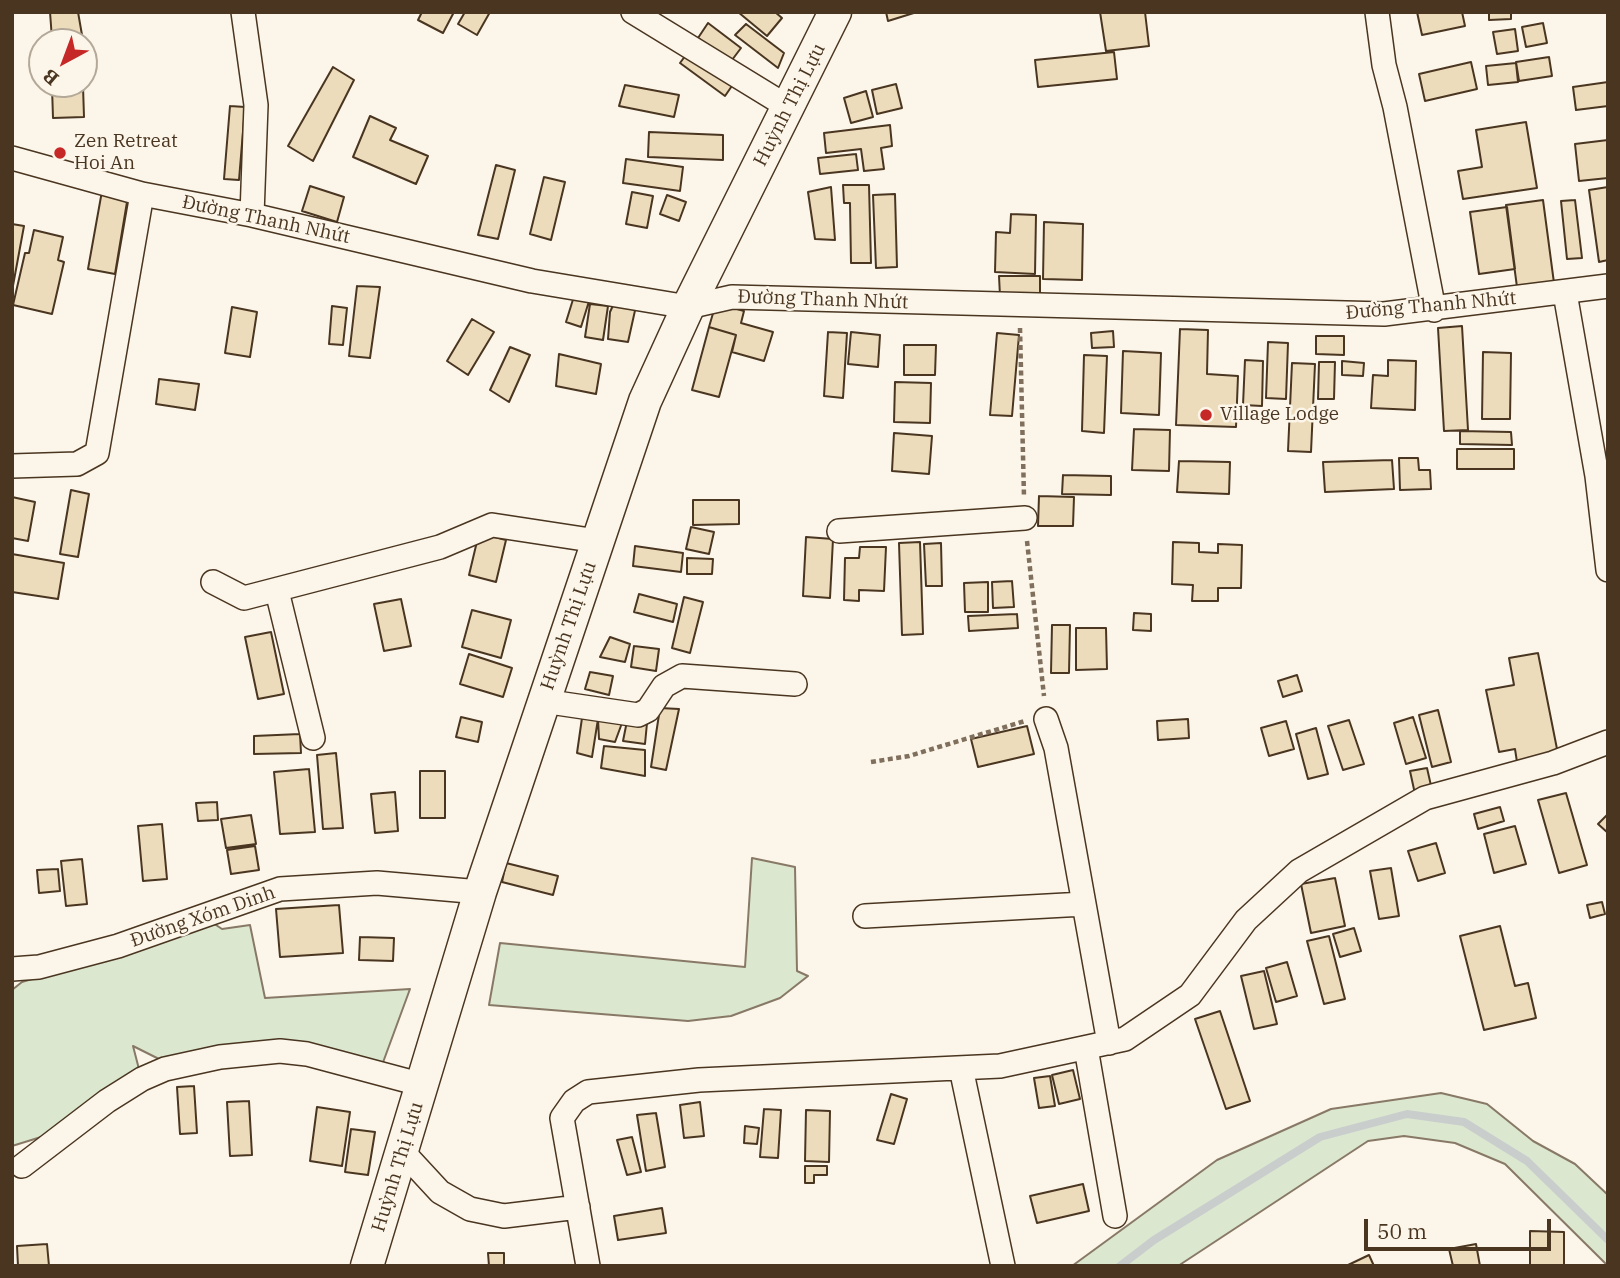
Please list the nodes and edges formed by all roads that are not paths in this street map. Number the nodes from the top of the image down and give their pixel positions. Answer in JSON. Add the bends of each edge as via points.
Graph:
{"nodes":[{"id":1,"x":243,"y":12,"type":"edge"},
{"id":2,"x":633,"y":12,"type":"edge"},
{"id":3,"x":835,"y":12,"type":"edge"},
{"id":4,"x":1377,"y":12,"type":"edge"},
{"id":5,"x":788,"y":107,"type":"junction"},
{"id":6,"x":12,"y":158,"type":"edge"},
{"id":7,"x":142,"y":194,"type":"junction"},
{"id":8,"x":252,"y":215,"type":"junction"},
{"id":9,"x":1608,"y":286,"type":"edge"},
{"id":10,"x":1565,"y":293,"type":"junction"},
{"id":11,"x":688,"y":307,"type":"junction"},
{"id":12,"x":1434,"y":310,"type":"junction"},
{"id":13,"x":12,"y":466,"type":"edge"},
{"id":14,"x":1025,"y":518,"type":"road end"},
{"id":15,"x":839,"y":531,"type":"dead end"},
{"id":16,"x":597,"y":541,"type":"junction"},
{"id":17,"x":1608,"y":570,"type":"edge"},
{"id":18,"x":213,"y":582,"type":"dead end"},
{"id":19,"x":278,"y":591,"type":"junction"},
{"id":20,"x":795,"y":684,"type":"dead end"},
{"id":21,"x":543,"y":701,"type":"junction"},
{"id":22,"x":1046,"y":719,"type":"road end"},
{"id":23,"x":313,"y":738,"type":"dead end"},
{"id":24,"x":1608,"y":742,"type":"edge"},
{"id":25,"x":480,"y":892,"type":"junction"},
{"id":26,"x":1084,"y":904,"type":"junction"},
{"id":27,"x":864,"y":916,"type":"dead end"},
{"id":28,"x":12,"y":969,"type":"edge"},
{"id":29,"x":1108,"y":1043,"type":"junction"},
{"id":30,"x":1086,"y":1048,"type":"junction"},
{"id":31,"x":961,"y":1068,"type":"junction"},
{"id":32,"x":423,"y":1085,"type":"junction"},
{"id":33,"x":403,"y":1152,"type":"junction"},
{"id":34,"x":22,"y":1167,"type":"dead end"},
{"id":35,"x":578,"y":1207,"type":"junction"},
{"id":36,"x":1115,"y":1216,"type":"dead end"},
{"id":37,"x":367,"y":1266,"type":"edge"},
{"id":38,"x":588,"y":1266,"type":"edge"},
{"id":39,"x":1003,"y":1266,"type":"edge"}],
"edges":[{"from":1,"to":8,"type":"street","via":[[256,105]]},
{"from":2,"to":5,"type":"street"},
{"from":3,"to":5,"type":"street","name":"Huỳnh Thị Lựu"},
{"from":4,"to":12,"type":"street"},
{"from":5,"to":11,"type":"street","name":"Huỳnh Thị Lựu"},
{"from":6,"to":7,"type":"street","name":"Đường Thanh Nhứt"},
{"from":7,"to":8,"type":"street","name":"Đường Thanh Nhứt"},
{"from":7,"to":13,"type":"street","via":[[97,453],[77,464]]},
{"from":8,"to":11,"type":"street","name":"Đường Thanh Nhứt","via":[[532,281]]},
{"from":9,"to":10,"type":"street","name":"Đường Thanh Nhứt"},
{"from":10,"to":12,"type":"street","name":"Đường Thanh Nhứt"},
{"from":10,"to":17,"type":"street","via":[[1597,476]]},
{"from":11,"to":12,"type":"street","name":"Đường Thanh Nhứt","via":[[732,297],[1332,314]]},
{"from":11,"to":16,"type":"street","name":"Huỳnh Thị Lựu","via":[[645,401]]},
{"from":14,"to":15,"type":"street"},
{"from":16,"to":19,"type":"street","via":[[492,525],[440,547]]},
{"from":16,"to":21,"type":"street","name":"Huỳnh Thị Lựu"},
{"from":18,"to":19,"type":"street","via":[[244,598]]},
{"from":19,"to":23,"type":"street"},
{"from":20,"to":21,"type":"street","via":[[682,676],[664,686],[648,710],[638,715]]},
{"from":21,"to":25,"type":"street","name":"Huỳnh Thị Lựu"},
{"from":22,"to":26,"type":"street","via":[[1056,748]]},
{"from":24,"to":29,"type":"street","via":[[1553,763],[1425,798],[1299,871],[1246,920],[1191,995],[1125,1039]]},
{"from":25,"to":28,"type":"street","name":"Đường Xóm Dinh","via":[[377,883],[280,889],[118,946],[39,967]]},
{"from":25,"to":32,"type":"street","name":"Huỳnh Thị Lựu"},
{"from":26,"to":27,"type":"street"},
{"from":26,"to":29,"type":"street"},
{"from":29,"to":30,"type":"street"},
{"from":30,"to":31,"type":"street","via":[[1000,1066]]},
{"from":30,"to":36,"type":"street"},
{"from":31,"to":35,"type":"street","via":[[699,1080],[587,1092],[562,1118]]},
{"from":31,"to":39,"type":"street"},
{"from":32,"to":33,"type":"street","name":"Huỳnh Thị Lựu"},
{"from":32,"to":34,"type":"street","via":[[307,1054],[280,1051],[220,1057],[165,1069],[121,1091]]},
{"from":33,"to":35,"type":"street","via":[[440,1192],[470,1209],[505,1216]]},
{"from":33,"to":37,"type":"street","name":"Huỳnh Thị Lựu"},
{"from":35,"to":38,"type":"street"}]}
